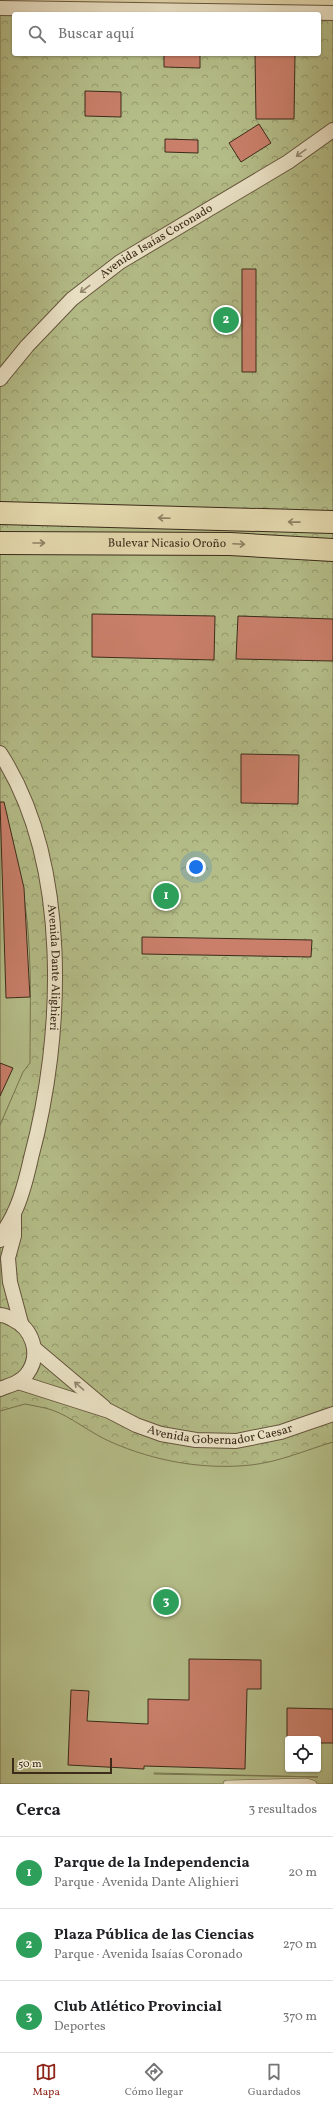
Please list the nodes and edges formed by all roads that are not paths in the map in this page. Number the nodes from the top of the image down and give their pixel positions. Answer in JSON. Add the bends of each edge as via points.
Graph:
{"nodes":[{"id":1,"x":223,"y":6,"type":"edge"},
{"id":2,"x":0,"y":8,"type":"edge"},
{"id":3,"x":317,"y":12,"type":"edge"},
{"id":4,"x":321,"y":12,"type":"edge"},
{"id":5,"x":333,"y":13,"type":"edge"},
{"id":6,"x":333,"y":130,"type":"edge"},
{"id":7,"x":0,"y":379,"type":"edge"},
{"id":8,"x":0,"y":513,"type":"edge"},
{"id":9,"x":333,"y":522,"type":"edge"},
{"id":10,"x":0,"y":543,"type":"edge"},
{"id":11,"x":333,"y":550,"type":"edge"},
{"id":12,"x":0,"y":753,"type":"edge"},
{"id":13,"x":15,"y":1212,"type":"junction"},
{"id":14,"x":0,"y":1240,"type":"edge"},
{"id":15,"x":0,"y":1315,"type":"edge"},
{"id":16,"x":21,"y":1323,"type":"junction"},
{"id":17,"x":34,"y":1348,"type":"junction"},
{"id":18,"x":18,"y":1382,"type":"junction"},
{"id":19,"x":1,"y":1388,"type":"edge"},
{"id":20,"x":109,"y":1411,"type":"junction"},
{"id":21,"x":333,"y":1414,"type":"edge"},
{"id":22,"x":227,"y":1784,"type":"edge"},
{"id":23,"x":313,"y":1784,"type":"edge"}],
"edges":[{"from":1,"to":2,"type":"street"},
{"from":1,"to":3,"type":"street"},
{"from":4,"to":5,"type":"street"},
{"from":6,"to":7,"type":"street","name":"Avenida Isaías Coronado","one_way":true,"via":[[288,162],[120,262],[72,299],[27,346]]},
{"from":9,"to":8,"type":"main road","name":"Bulevar Nicasio Oroño","one_way":true},
{"from":10,"to":11,"type":"main road","name":"Bulevar Nicasio Oroño","one_way":true,"via":[[230,544]]},
{"from":12,"to":13,"type":"street","name":"Avenida Dante Alighieri","via":[[30,812],[47,874],[55,931],[50,1054],[31,1158]]},
{"from":13,"to":14,"type":"street","name":"Avenida Dante Alighieri"},
{"from":13,"to":16,"type":"street","name":"Avenida Dante Alighieri","via":[[14,1236],[8,1258],[10,1282]]},
{"from":15,"to":16,"type":"street"},
{"from":16,"to":17,"type":"street","name":"Avenida Dante Alighieri","via":[[30,1334]]},
{"from":17,"to":18,"type":"street","via":[[33,1361],[27,1373]]},
{"from":20,"to":17,"type":"street","name":"Avenida Gobernador Caesar","one_way":true},
{"from":18,"to":19,"type":"street"},
{"from":18,"to":20,"type":"street","name":"Avenida Gobernador Caesar"},
{"from":20,"to":21,"type":"street","name":"Avenida Gobernador Caesar","via":[[161,1434],[196,1440],[236,1441],[281,1432]]},
{"from":22,"to":23,"type":"lane"}]}
